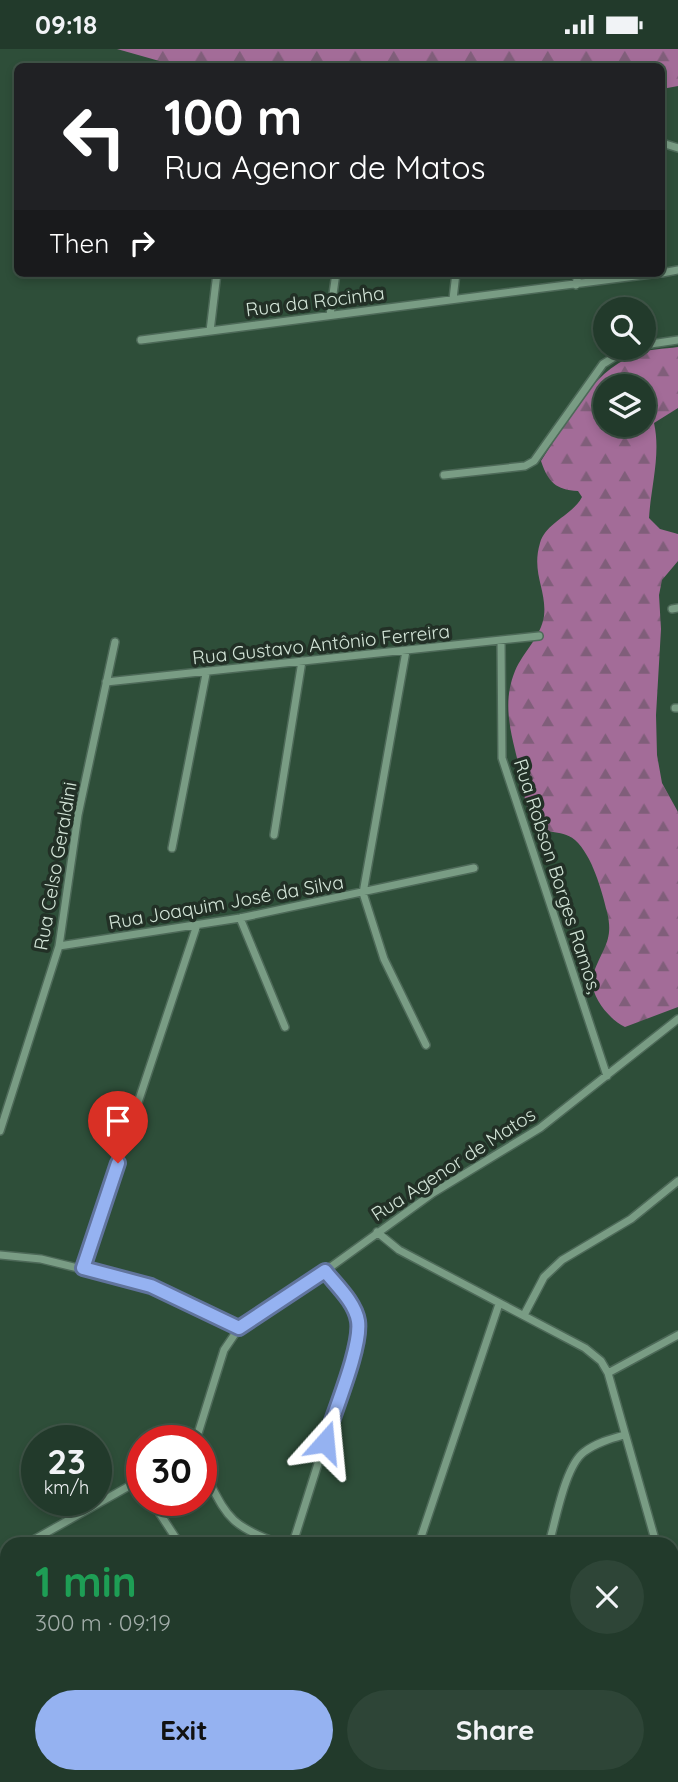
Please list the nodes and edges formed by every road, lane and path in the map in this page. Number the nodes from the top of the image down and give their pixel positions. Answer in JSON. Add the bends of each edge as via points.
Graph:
{"nodes":[{"id":1,"x":217,"y":277,"type":"edge"},
{"id":2,"x":335,"y":277,"type":"edge"},
{"id":3,"x":456,"y":277,"type":"edge"},
{"id":4,"x":577,"y":277,"type":"edge"},
{"id":5,"x":632,"y":277,"type":"edge"},
{"id":6,"x":576,"y":285,"type":"junction"},
{"id":7,"x":453,"y":299,"type":"junction"},
{"id":8,"x":330,"y":315,"type":"junction"},
{"id":9,"x":210,"y":331,"type":"junction"},
{"id":10,"x":141,"y":340,"type":"dead end"},
{"id":11,"x":678,"y":340,"type":"edge"},
{"id":12,"x":656,"y":343,"type":"edge"},
{"id":13,"x":610,"y":360,"type":"edge"},
{"id":14,"x":444,"y":475,"type":"dead end"},
{"id":15,"x":539,"y":636,"type":"dead end"},
{"id":16,"x":500,"y":640,"type":"junction"},
{"id":17,"x":115,"y":642,"type":"dead end"},
{"id":18,"x":406,"y":651,"type":"junction"},
{"id":19,"x":302,"y":661,"type":"junction"},
{"id":20,"x":206,"y":674,"type":"junction"},
{"id":21,"x":106,"y":682,"type":"junction"},
{"id":22,"x":274,"y":835,"type":"dead end"},
{"id":23,"x":172,"y":848,"type":"dead end"},
{"id":24,"x":474,"y":868,"type":"dead end"},
{"id":25,"x":363,"y":894,"type":"junction"},
{"id":26,"x":240,"y":918,"type":"junction"},
{"id":27,"x":198,"y":925,"type":"junction"},
{"id":28,"x":59,"y":946,"type":"junction"},
{"id":29,"x":678,"y":1019,"type":"edge"},
{"id":30,"x":285,"y":1027,"type":"dead end"},
{"id":31,"x":426,"y":1045,"type":"dead end"},
{"id":32,"x":607,"y":1076,"type":"junction"},
{"id":33,"x":0,"y":1131,"type":"edge"},
{"id":34,"x":678,"y":1181,"type":"edge"},
{"id":35,"x":377,"y":1232,"type":"junction"},
{"id":36,"x":0,"y":1255,"type":"edge"},
{"id":37,"x":83,"y":1268,"type":"junction"},
{"id":38,"x":325,"y":1271,"type":"junction"},
{"id":39,"x":499,"y":1304,"type":"junction"},
{"id":40,"x":524,"y":1315,"type":"junction"},
{"id":41,"x":239,"y":1328,"type":"junction"},
{"id":42,"x":678,"y":1335,"type":"edge"},
{"id":43,"x":608,"y":1373,"type":"junction"},
{"id":44,"x":201,"y":1425,"type":"edge"},
{"id":45,"x":624,"y":1435,"type":"junction"},
{"id":46,"x":126,"y":1488,"type":"edge"},
{"id":47,"x":217,"y":1494,"type":"edge"},
{"id":48,"x":161,"y":1516,"type":"edge"},
{"id":49,"x":39,"y":1537,"type":"edge"},
{"id":50,"x":175,"y":1537,"type":"edge"},
{"id":51,"x":262,"y":1537,"type":"edge"},
{"id":52,"x":295,"y":1537,"type":"edge"},
{"id":53,"x":421,"y":1537,"type":"edge"},
{"id":54,"x":552,"y":1537,"type":"edge"},
{"id":55,"x":654,"y":1537,"type":"edge"}],
"edges":[{"from":1,"to":9,"type":"street"},
{"from":2,"to":8,"type":"street"},
{"from":3,"to":7,"type":"street"},
{"from":4,"to":6,"type":"street"},
{"from":5,"to":6,"type":"street","name":"Rua da Rocinha"},
{"from":6,"to":7,"type":"street","name":"Rua da Rocinha"},
{"from":7,"to":8,"type":"street","name":"Rua da Rocinha"},
{"from":8,"to":9,"type":"street","name":"Rua da Rocinha"},
{"from":9,"to":10,"type":"street","name":"Rua da Rocinha"},
{"from":11,"to":12,"type":"street"},
{"from":13,"to":14,"type":"street","via":[[534,461],[525,466]]},
{"from":15,"to":16,"type":"street","name":"Rua Gustavo Antônio Ferreira"},
{"from":16,"to":18,"type":"street","name":"Rua Gustavo Antônio Ferreira"},
{"from":16,"to":32,"type":"street","name":"Rua Robson Borges Ramos,","via":[[504,768]]},
{"from":17,"to":21,"type":"street","name":"Rua Celso Geraldini"},
{"from":18,"to":19,"type":"street","name":"Rua Gustavo Antônio Ferreira"},
{"from":18,"to":25,"type":"street","name":"Rua Joaquim José da Silva"},
{"from":19,"to":20,"type":"street","name":"Rua Gustavo Antônio Ferreira"},
{"from":19,"to":22,"type":"street"},
{"from":20,"to":21,"type":"street","name":"Rua Gustavo Antônio Ferreira"},
{"from":20,"to":23,"type":"street"},
{"from":21,"to":28,"type":"street","name":"Rua Celso Geraldini","via":[[74,841]]},
{"from":24,"to":25,"type":"street"},
{"from":25,"to":26,"type":"street","name":"Rua Joaquim José da Silva"},
{"from":25,"to":31,"type":"street","via":[[384,959]]},
{"from":26,"to":27,"type":"street","name":"Rua Joaquim José da Silva"},
{"from":26,"to":30,"type":"street"},
{"from":27,"to":28,"type":"street","name":"Rua Joaquim José da Silva"},
{"from":27,"to":37,"type":"street"},
{"from":28,"to":33,"type":"street","name":"Rua Celso Geraldini"},
{"from":29,"to":32,"type":"street","name":"Rua Agenor de Matos"},
{"from":32,"to":35,"type":"street","name":"Rua Agenor de Matos","via":[[540,1128]]},
{"from":34,"to":40,"type":"street","via":[[631,1219],[562,1260],[544,1277]]},
{"from":35,"to":38,"type":"street","name":"Rua Agenor de Matos"},
{"from":35,"to":39,"type":"street","via":[[399,1250]]},
{"from":36,"to":37,"type":"street"},
{"from":37,"to":41,"type":"street","via":[[151,1286]]},
{"from":38,"to":41,"type":"street","name":"Rua Agenor de Matos"},
{"from":38,"to":52,"type":"street","via":[[352,1305],[358,1321],[357,1340]]},
{"from":39,"to":40,"type":"street"},
{"from":39,"to":53,"type":"street"},
{"from":40,"to":43,"type":"street","via":[[585,1348]]},
{"from":41,"to":44,"type":"street","name":"Rua Agenor de Matos","via":[[224,1350]]},
{"from":42,"to":43,"type":"street"},
{"from":43,"to":45,"type":"street"},
{"from":45,"to":54,"type":"street","via":[[581,1454],[570,1472]]},
{"from":45,"to":55,"type":"street"},
{"from":46,"to":49,"type":"street"},
{"from":47,"to":51,"type":"street","via":[[234,1523]]},
{"from":48,"to":50,"type":"street"}]}
